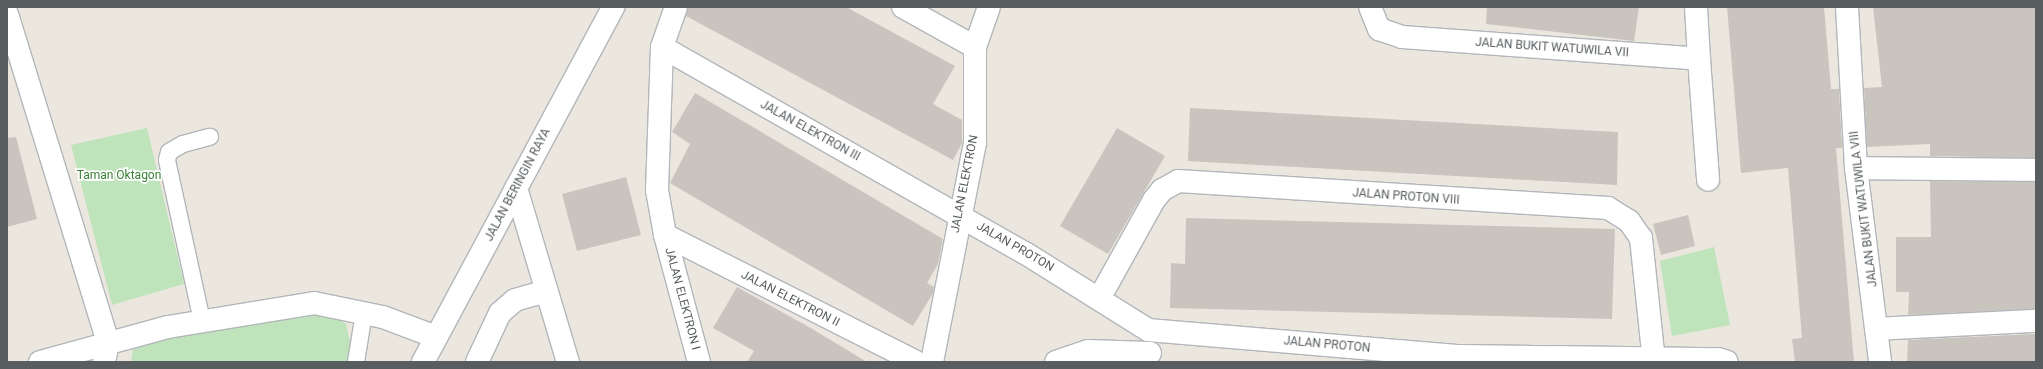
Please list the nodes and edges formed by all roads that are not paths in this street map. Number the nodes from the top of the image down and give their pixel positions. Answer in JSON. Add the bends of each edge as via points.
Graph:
{"nodes":[{"id":1,"x":613,"y":7,"type":"edge"},
{"id":2,"x":676,"y":7,"type":"edge"},
{"id":3,"x":903,"y":7,"type":"edge"},
{"id":4,"x":989,"y":7,"type":"edge"},
{"id":5,"x":1370,"y":7,"type":"edge"},
{"id":6,"x":1696,"y":7,"type":"edge"},
{"id":7,"x":1847,"y":7,"type":"edge"},
{"id":8,"x":7,"y":14,"type":"edge"},
{"id":9,"x":975,"y":47,"type":"junction"},
{"id":10,"x":662,"y":48,"type":"junction"},
{"id":11,"x":1699,"y":59,"type":"junction"},
{"id":12,"x":210,"y":137,"type":"dead end"},
{"id":13,"x":1856,"y":168,"type":"junction"},
{"id":14,"x":2036,"y":170,"type":"edge"},
{"id":15,"x":1708,"y":180,"type":"dead end"},
{"id":16,"x":516,"y":188,"type":"junction"},
{"id":17,"x":967,"y":219,"type":"junction"},
{"id":18,"x":665,"y":235,"type":"junction"},
{"id":19,"x":547,"y":291,"type":"junction"},
{"id":20,"x":1100,"y":298,"type":"junction"},
{"id":21,"x":364,"y":313,"type":"junction"},
{"id":22,"x":202,"y":321,"type":"junction"},
{"id":23,"x":2036,"y":321,"type":"edge"},
{"id":24,"x":1876,"y":329,"type":"junction"},
{"id":25,"x":1148,"y":330,"type":"junction"},
{"id":26,"x":436,"y":337,"type":"junction"},
{"id":27,"x":106,"y":352,"type":"edge"},
{"id":28,"x":1318,"y":353,"type":"edge"},
{"id":29,"x":1150,"y":358,"type":"edge"},
{"id":30,"x":1460,"y":359,"type":"edge"},
{"id":31,"x":1654,"y":360,"type":"junction"},
{"id":32,"x":1608,"y":361,"type":"edge"},
{"id":33,"x":40,"y":362,"type":"edge"},
{"id":34,"x":356,"y":362,"type":"edge"},
{"id":35,"x":423,"y":362,"type":"edge"},
{"id":36,"x":477,"y":362,"type":"edge"},
{"id":37,"x":568,"y":362,"type":"edge"},
{"id":38,"x":699,"y":362,"type":"edge"},
{"id":39,"x":916,"y":362,"type":"edge"},
{"id":40,"x":932,"y":362,"type":"edge"},
{"id":41,"x":1056,"y":362,"type":"edge"},
{"id":42,"x":1727,"y":362,"type":"edge"},
{"id":43,"x":1880,"y":362,"type":"edge"}],
"edges":[{"from":1,"to":16,"type":"street","name":"JALAN BERINGIN RAYA"},
{"from":2,"to":10,"type":"street"},
{"from":3,"to":9,"type":"street"},
{"from":4,"to":9,"type":"street","name":"JALAN ELEKTRON"},
{"from":5,"to":11,"type":"street","name":"JALAN BUKIT WATUWILA VII","via":[[1380,29],[1402,37]]},
{"from":6,"to":11,"type":"street"},
{"from":7,"to":13,"type":"street","name":"JALAN BUKIT WATUWILA VIII"},
{"from":8,"to":27,"type":"street"},
{"from":9,"to":17,"type":"street","name":"JALAN ELEKTRON","via":[[975,142]]},
{"from":10,"to":17,"type":"street","name":"JALAN ELEKTRON III"},
{"from":10,"to":18,"type":"street","via":[[657,190]]},
{"from":11,"to":15,"type":"street"},
{"from":12,"to":22,"type":"lane","via":[[183,144],[169,152],[167,160]]},
{"from":13,"to":14,"type":"street"},
{"from":13,"to":24,"type":"street","name":"JALAN BUKIT WATUWILA VIII"},
{"from":16,"to":19,"type":"street"},
{"from":16,"to":26,"type":"street","name":"JALAN BERINGIN RAYA"},
{"from":17,"to":20,"type":"street","name":"JALAN PROTON"},
{"from":17,"to":40,"type":"street","name":"JALAN ELEKTRON"},
{"from":18,"to":38,"type":"street","name":"JALAN ELEKTRON I"},
{"from":18,"to":39,"type":"street","name":"JALAN ELEKTRON II"},
{"from":19,"to":36,"type":"street","via":[[514,300],[500,314]]},
{"from":19,"to":37,"type":"street"},
{"from":20,"to":25,"type":"street","name":"JALAN PROTON"},
{"from":20,"to":31,"type":"street","name":"JALAN PROTON VIII","via":[[1154,200],[1162,190],[1178,181],[1608,208],[1629,221],[1641,238]]},
{"from":21,"to":22,"type":"street","via":[[314,303]]},
{"from":21,"to":26,"type":"street"},
{"from":21,"to":34,"type":"lane"},
{"from":22,"to":27,"type":"street"},
{"from":23,"to":24,"type":"street"},
{"from":24,"to":43,"type":"street","name":"JALAN BUKIT WATUWILA VIII"},
{"from":25,"to":28,"type":"street","name":"JALAN PROTON"},
{"from":25,"to":29,"type":"street"},
{"from":26,"to":35,"type":"street","name":"JALAN BERINGIN RAYA"},
{"from":27,"to":33,"type":"street"},
{"from":28,"to":30,"type":"street","name":"JALAN PROTON"},
{"from":29,"to":41,"type":"street","via":[[1088,351]]},
{"from":30,"to":32,"type":"street","name":"JALAN PROTON"},
{"from":31,"to":32,"type":"street","name":"JALAN PROTON"},
{"from":31,"to":42,"type":"street","name":"JALAN PROTON","via":[[1718,359]]}]}
